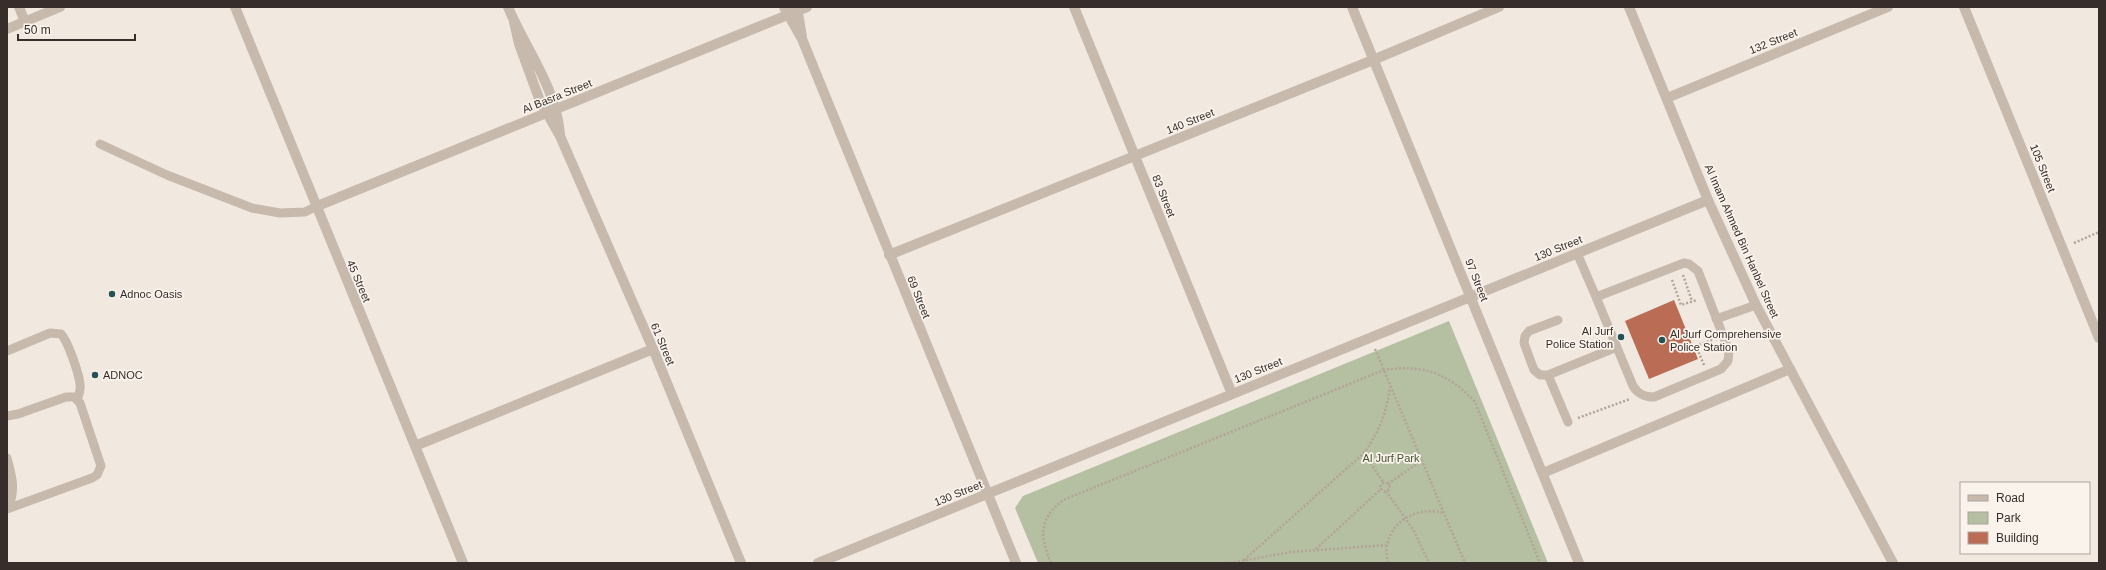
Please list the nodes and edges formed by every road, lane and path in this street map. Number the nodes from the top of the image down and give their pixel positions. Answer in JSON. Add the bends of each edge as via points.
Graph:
{"nodes":[{"id":1,"x":19,"y":7,"type":"edge"},
{"id":2,"x":60,"y":7,"type":"edge"},
{"id":3,"x":235,"y":7,"type":"edge"},
{"id":4,"x":508,"y":7,"type":"edge"},
{"id":5,"x":1074,"y":7,"type":"edge"},
{"id":6,"x":1352,"y":7,"type":"edge"},
{"id":7,"x":1499,"y":7,"type":"edge"},
{"id":8,"x":1630,"y":7,"type":"edge"},
{"id":9,"x":1888,"y":7,"type":"edge"},
{"id":10,"x":1964,"y":7,"type":"edge"},
{"id":11,"x":801,"y":8,"type":"edge"},
{"id":12,"x":786,"y":11,"type":"edge"},
{"id":13,"x":25,"y":22,"type":"junction"},
{"id":14,"x":514,"y":22,"type":"junction"},
{"id":15,"x":7,"y":29,"type":"edge"},
{"id":16,"x":802,"y":39,"type":"junction"},
{"id":17,"x":1373,"y":60,"type":"junction"},
{"id":18,"x":1667,"y":98,"type":"junction"},
{"id":19,"x":556,"y":109,"type":"junction"},
{"id":20,"x":546,"y":113,"type":"junction"},
{"id":21,"x":560,"y":136,"type":"junction"},
{"id":22,"x":100,"y":144,"type":"dead end"},
{"id":23,"x":1135,"y":156,"type":"junction"},
{"id":24,"x":1708,"y":200,"type":"junction"},
{"id":25,"x":315,"y":207,"type":"junction"},
{"id":26,"x":2099,"y":232,"type":"edge"},
{"id":27,"x":2062,"y":247,"type":"junction"},
{"id":28,"x":1577,"y":253,"type":"junction"},
{"id":29,"x":889,"y":255,"type":"junction"},
{"id":30,"x":1678,"y":264,"type":"junction"},
{"id":31,"x":1667,"y":268,"type":"junction"},
{"id":32,"x":1707,"y":296,"type":"junction"},
{"id":33,"x":1471,"y":297,"type":"junction"},
{"id":34,"x":1596,"y":297,"type":"junction"},
{"id":35,"x":1692,"y":301,"type":"junction"},
{"id":36,"x":1756,"y":305,"type":"junction"},
{"id":37,"x":1558,"y":320,"type":"dead end"},
{"id":38,"x":1716,"y":320,"type":"junction"},
{"id":39,"x":1723,"y":336,"type":"junction"},
{"id":40,"x":1371,"y":338,"type":"junction"},
{"id":41,"x":2099,"y":338,"type":"edge"},
{"id":42,"x":1616,"y":347,"type":"junction"},
{"id":43,"x":653,"y":349,"type":"junction"},
{"id":44,"x":7,"y":351,"type":"edge"},
{"id":45,"x":1790,"y":369,"type":"junction"},
{"id":46,"x":1384,"y":370,"type":"junction"},
{"id":47,"x":1708,"y":374,"type":"junction"},
{"id":48,"x":1548,"y":375,"type":"junction"},
{"id":49,"x":1390,"y":385,"type":"junction"},
{"id":50,"x":1232,"y":394,"type":"junction"},
{"id":51,"x":1642,"y":395,"type":"junction"},
{"id":52,"x":77,"y":400,"type":"junction"},
{"id":53,"x":7,"y":416,"type":"edge"},
{"id":54,"x":1568,"y":422,"type":"joint"},
{"id":55,"x":415,"y":446,"type":"junction"},
{"id":56,"x":1364,"y":453,"type":"junction"},
{"id":57,"x":7,"y":458,"type":"edge"},
{"id":58,"x":1421,"y":460,"type":"junction"},
{"id":59,"x":1542,"y":473,"type":"junction"},
{"id":60,"x":1383,"y":482,"type":"junction"},
{"id":61,"x":1388,"y":484,"type":"junction"},
{"id":62,"x":1381,"y":489,"type":"junction"},
{"id":63,"x":1386,"y":491,"type":"junction"},
{"id":64,"x":987,"y":494,"type":"junction"},
{"id":65,"x":8,"y":509,"type":"edge"},
{"id":66,"x":1444,"y":513,"type":"junction"},
{"id":67,"x":1405,"y":517,"type":"junction"},
{"id":68,"x":1387,"y":545,"type":"junction"},
{"id":69,"x":1315,"y":550,"type":"junction"},
{"id":70,"x":1244,"y":560,"type":"junction"},
{"id":71,"x":463,"y":563,"type":"edge"},
{"id":72,"x":741,"y":563,"type":"edge"},
{"id":73,"x":818,"y":563,"type":"edge"},
{"id":74,"x":1016,"y":563,"type":"edge"},
{"id":75,"x":1051,"y":563,"type":"edge"},
{"id":76,"x":1230,"y":563,"type":"edge"},
{"id":77,"x":1388,"y":563,"type":"edge"},
{"id":78,"x":1429,"y":563,"type":"edge"},
{"id":79,"x":1465,"y":563,"type":"edge"},
{"id":80,"x":1540,"y":563,"type":"edge"},
{"id":81,"x":1579,"y":563,"type":"edge"},
{"id":82,"x":1893,"y":563,"type":"edge"}],
"edges":[{"from":1,"to":13,"type":"street"},
{"from":2,"to":13,"type":"street"},
{"from":3,"to":25,"type":"street","name":"45 Street"},
{"from":4,"to":14,"type":"street","name":"61 Street"},
{"from":5,"to":23,"type":"street","name":"83 Street"},
{"from":6,"to":17,"type":"street","name":"97 Street"},
{"from":7,"to":17,"type":"street","name":"140 Street"},
{"from":8,"to":18,"type":"street","name":"Al Imam Ahmed Bin Hanbel Street"},
{"from":9,"to":18,"type":"street","name":"132 Street"},
{"from":10,"to":27,"type":"street","name":"105 Street"},
{"from":11,"to":12,"type":"street","name":"Al Basra Street"},
{"from":11,"to":16,"type":"street","name":"69 Street"},
{"from":12,"to":16,"type":"street","name":"69 Street"},
{"from":12,"to":19,"type":"street","name":"Al Basra Street"},
{"from":13,"to":15,"type":"street"},
{"from":14,"to":19,"type":"street","name":"61 Street","via":[[525,40]]},
{"from":14,"to":20,"type":"street","name":"61 Street","via":[[519,44]]},
{"from":16,"to":29,"type":"street","name":"69 Street"},
{"from":17,"to":23,"type":"street","name":"140 Street"},
{"from":17,"to":33,"type":"street","name":"97 Street"},
{"from":18,"to":24,"type":"street","name":"Al Imam Ahmed Bin Hanbel Street"},
{"from":19,"to":20,"type":"street","name":"Al Basra Street"},
{"from":19,"to":21,"type":"street","name":"61 Street"},
{"from":20,"to":21,"type":"street","name":"61 Street"},
{"from":20,"to":25,"type":"street","name":"Al Basra Street"},
{"from":21,"to":43,"type":"street","name":"61 Street"},
{"from":22,"to":25,"type":"lane","via":[[167,175],[252,208],[280,213],[305,212]]},
{"from":23,"to":29,"type":"street","name":"140 Street"},
{"from":23,"to":50,"type":"street","name":"83 Street"},
{"from":24,"to":28,"type":"street","name":"130 Street"},
{"from":24,"to":36,"type":"street","name":"Al Imam Ahmed Bin Hanbel Street"},
{"from":25,"to":55,"type":"street","name":"45 Street"},
{"from":26,"to":27,"type":"path"},
{"from":27,"to":41,"type":"street","name":"105 Street"},
{"from":28,"to":33,"type":"street","name":"130 Street"},
{"from":28,"to":34,"type":"lane"},
{"from":29,"to":64,"type":"street","name":"69 Street"},
{"from":30,"to":31,"type":"lane"},
{"from":30,"to":32,"type":"lane","via":[[1684,263],[1694,267]]},
{"from":30,"to":35,"type":"path"},
{"from":31,"to":34,"type":"lane"},
{"from":31,"to":35,"type":"path","via":[[1681,305]]},
{"from":32,"to":35,"type":"path"},
{"from":32,"to":38,"type":"lane"},
{"from":33,"to":40,"type":"street","name":"130 Street"},
{"from":33,"to":59,"type":"street","name":"97 Street"},
{"from":34,"to":42,"type":"lane"},
{"from":36,"to":38,"type":"lane"},
{"from":36,"to":45,"type":"street","name":"Al Imam Ahmed Bin Hanbel Street"},
{"from":37,"to":48,"type":"lane","via":[[1529,332],[1524,340],[1534,370],[1540,375]]},
{"from":38,"to":39,"type":"lane"},
{"from":39,"to":47,"type":"lane","via":[[1729,351],[1728,361],[1721,369]]},
{"from":39,"to":47,"type":"path","via":[[1696,346]]},
{"from":40,"to":46,"type":"path"},
{"from":40,"to":50,"type":"street","name":"130 Street"},
{"from":42,"to":48,"type":"lane"},
{"from":42,"to":51,"type":"lane","via":[[1633,386]]},
{"from":43,"to":55,"type":"street"},
{"from":43,"to":72,"type":"street","name":"61 Street"},
{"from":44,"to":52,"type":"lane","via":[[50,333],[61,334],[79,378]]},
{"from":45,"to":59,"type":"street"},
{"from":45,"to":82,"type":"street","name":"Al Imam Ahmed Bin Hanbel Street"},
{"from":46,"to":49,"type":"path"},
{"from":46,"to":75,"type":"path","via":[[1063,500],[1049,514],[1042,533],[1042,542]]},
{"from":46,"to":80,"type":"path","via":[[1404,367],[1432,372],[1456,384],[1475,402]]},
{"from":47,"to":51,"type":"lane","via":[[1654,397]]},
{"from":48,"to":54,"type":"lane"},
{"from":49,"to":56,"type":"path","via":[[1385,414],[1373,441]]},
{"from":49,"to":58,"type":"path"},
{"from":50,"to":64,"type":"street","name":"130 Street"},
{"from":51,"to":54,"type":"path"},
{"from":52,"to":53,"type":"lane","via":[[66,397]]},
{"from":52,"to":65,"type":"lane","via":[[101,461],[100,471],[92,478]]},
{"from":55,"to":71,"type":"street","name":"45 Street"},
{"from":56,"to":60,"type":"path"},
{"from":56,"to":70,"type":"path"},
{"from":57,"to":65,"type":"lane","via":[[13,486]]},
{"from":58,"to":61,"type":"path"},
{"from":58,"to":66,"type":"path"},
{"from":59,"to":81,"type":"street","name":"97 Street"},
{"from":60,"to":61,"type":"path"},
{"from":60,"to":62,"type":"path"},
{"from":61,"to":63,"type":"path"},
{"from":62,"to":63,"type":"path"},
{"from":62,"to":69,"type":"path"},
{"from":63,"to":67,"type":"path"},
{"from":64,"to":73,"type":"street","name":"130 Street"},
{"from":64,"to":74,"type":"street","name":"69 Street"},
{"from":66,"to":67,"type":"path","via":[[1427,510]]},
{"from":66,"to":79,"type":"path"},
{"from":67,"to":68,"type":"path","via":[[1393,530]]},
{"from":67,"to":78,"type":"path","via":[[1422,545]]},
{"from":68,"to":69,"type":"path"},
{"from":68,"to":77,"type":"path"},
{"from":69,"to":70,"type":"path"},
{"from":70,"to":76,"type":"path"}]}
